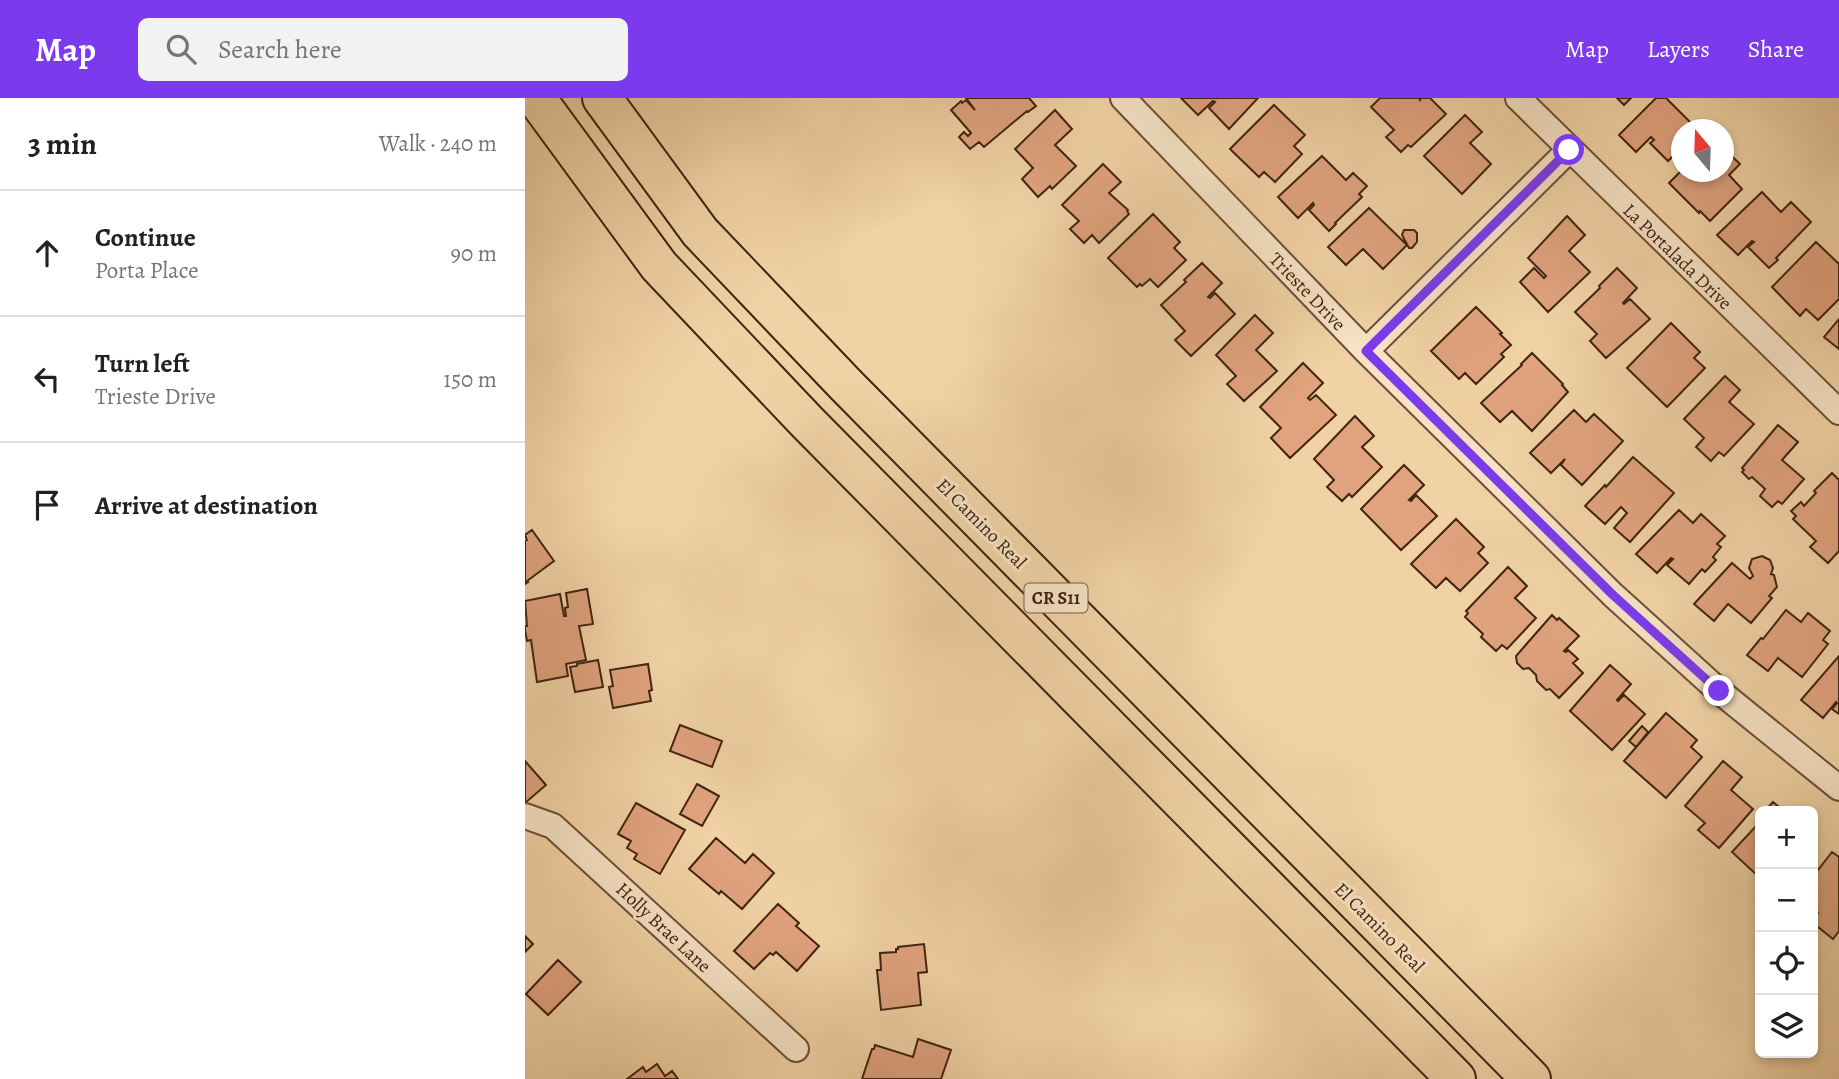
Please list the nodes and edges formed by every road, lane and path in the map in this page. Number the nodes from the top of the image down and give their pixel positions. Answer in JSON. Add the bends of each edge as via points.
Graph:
{"nodes":[{"id":1,"x":535,"y":98,"type":"edge"},
{"id":2,"x":602,"y":98,"type":"edge"},
{"id":3,"x":1123,"y":98,"type":"edge"},
{"id":4,"x":1518,"y":98,"type":"edge"},
{"id":5,"x":1569,"y":150,"type":"junction"},
{"id":6,"x":1366,"y":351,"type":"junction"},
{"id":7,"x":1839,"y":412,"type":"edge"},
{"id":8,"x":1839,"y":788,"type":"edge"},
{"id":9,"x":525,"y":816,"type":"edge"},
{"id":10,"x":796,"y":1049,"type":"dead end"},
{"id":11,"x":1456,"y":1079,"type":"edge"},
{"id":12,"x":1531,"y":1079,"type":"edge"}],
"edges":[{"from":1,"to":11,"type":"main road","number":"CR S11","via":[[659,266],[807,422]]},
{"from":2,"to":12,"type":"main road","name":"El Camino Real","number":"CR S11","via":[[700,232]]},
{"from":3,"to":6,"type":"street","name":"Trieste Drive"},
{"from":4,"to":5,"type":"street","name":"La Portalada Drive"},
{"from":5,"to":6,"type":"street"},
{"from":5,"to":7,"type":"street","name":"La Portalada Drive"},
{"from":6,"to":8,"type":"street","name":"Trieste Drive","via":[[1613,595],[1719,691]]},
{"from":9,"to":10,"type":"street","name":"Holly Brae Lane","via":[[553,825]]}]}
